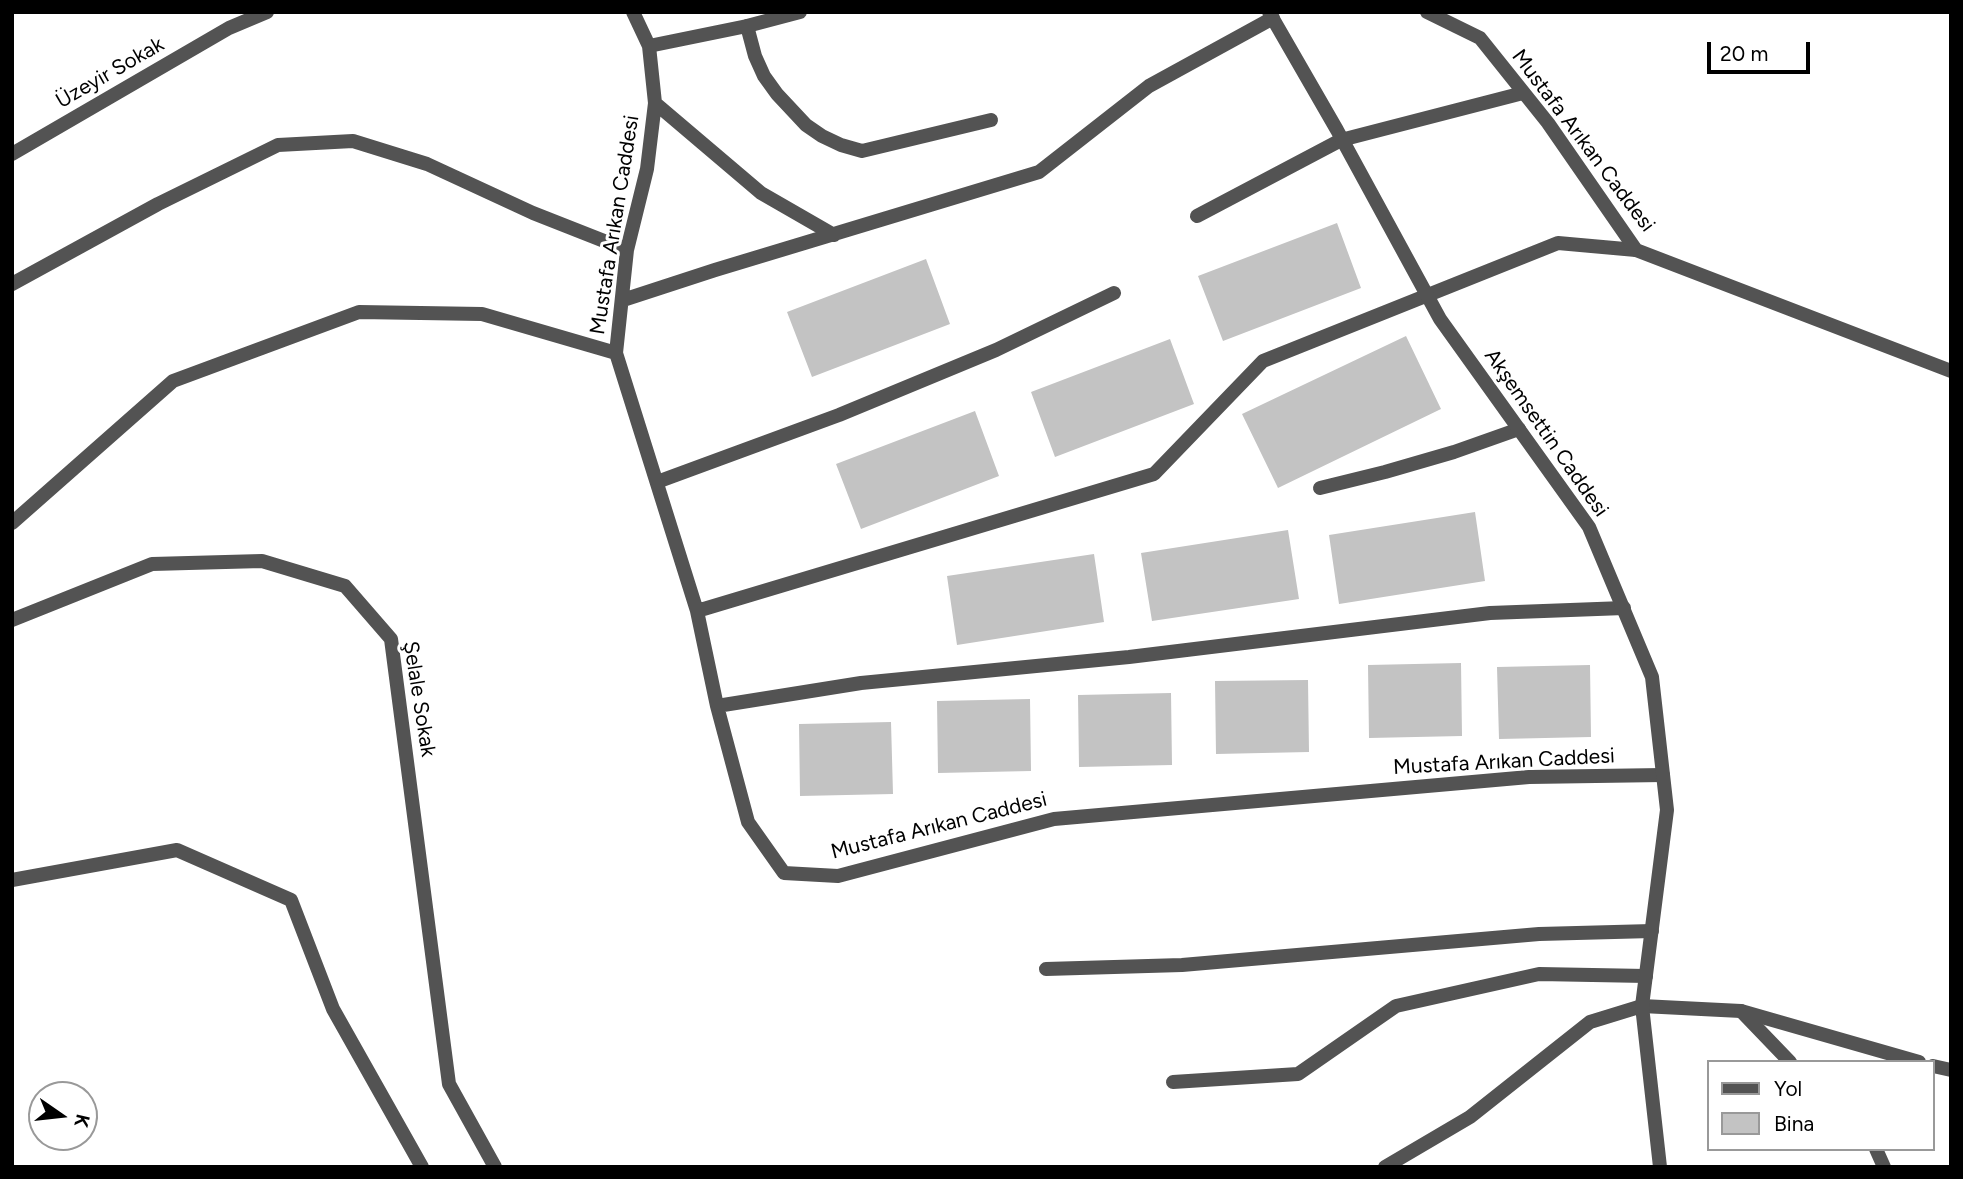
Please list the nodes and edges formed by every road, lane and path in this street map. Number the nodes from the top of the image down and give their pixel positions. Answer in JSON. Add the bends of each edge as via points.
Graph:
{"nodes":[{"id":1,"x":267,"y":12,"type":"edge"},
{"id":2,"x":634,"y":12,"type":"edge"},
{"id":3,"x":800,"y":12,"type":"edge"},
{"id":4,"x":1427,"y":12,"type":"edge"},
{"id":5,"x":1271,"y":15,"type":"edge"},
{"id":6,"x":747,"y":26,"type":"junction"},
{"id":7,"x":649,"y":46,"type":"junction"},
{"id":8,"x":1523,"y":93,"type":"junction"},
{"id":9,"x":655,"y":103,"type":"junction"},
{"id":10,"x":992,"y":120,"type":"dead end"},
{"id":11,"x":1341,"y":140,"type":"junction"},
{"id":12,"x":12,"y":154,"type":"edge"},
{"id":13,"x":1197,"y":216,"type":"dead end"},
{"id":14,"x":834,"y":234,"type":"junction"},
{"id":15,"x":628,"y":250,"type":"junction"},
{"id":16,"x":1636,"y":250,"type":"junction"},
{"id":17,"x":12,"y":284,"type":"edge"},
{"id":18,"x":1114,"y":293,"type":"dead end"},
{"id":19,"x":1427,"y":296,"type":"junction"},
{"id":20,"x":623,"y":300,"type":"junction"},
{"id":21,"x":616,"y":353,"type":"junction"},
{"id":22,"x":1951,"y":371,"type":"edge"},
{"id":23,"x":1519,"y":429,"type":"junction"},
{"id":24,"x":657,"y":482,"type":"junction"},
{"id":25,"x":1320,"y":488,"type":"dead end"},
{"id":26,"x":12,"y":523,"type":"edge"},
{"id":27,"x":1623,"y":608,"type":"junction"},
{"id":28,"x":697,"y":611,"type":"junction"},
{"id":29,"x":12,"y":621,"type":"edge"},
{"id":30,"x":716,"y":706,"type":"junction"},
{"id":31,"x":1663,"y":775,"type":"junction"},
{"id":32,"x":12,"y":880,"type":"edge"},
{"id":33,"x":1652,"y":931,"type":"junction"},
{"id":34,"x":1046,"y":969,"type":"dead end"},
{"id":35,"x":1646,"y":976,"type":"junction"},
{"id":36,"x":1642,"y":1006,"type":"junction"},
{"id":37,"x":1741,"y":1011,"type":"junction"},
{"id":38,"x":1788,"y":1060,"type":"edge"},
{"id":39,"x":1912,"y":1060,"type":"edge"},
{"id":40,"x":1173,"y":1082,"type":"dead end"},
{"id":41,"x":1877,"y":1151,"type":"edge"},
{"id":42,"x":422,"y":1167,"type":"edge"},
{"id":43,"x":495,"y":1167,"type":"edge"},
{"id":44,"x":1385,"y":1167,"type":"edge"},
{"id":45,"x":1660,"y":1167,"type":"edge"},
{"id":46,"x":1884,"y":1167,"type":"edge"}],
"edges":[{"from":1,"to":12,"type":"street","name":"Üzeyir Sokak","via":[[229,28]]},
{"from":2,"to":7,"type":"street","name":"Mustafa Arıkan Caddesi"},
{"from":3,"to":6,"type":"street"},
{"from":4,"to":8,"type":"street","name":"Mustafa Arıkan Caddesi","via":[[1480,38]]},
{"from":5,"to":11,"type":"street","name":"Akşemsettin Caddesi"},
{"from":5,"to":14,"type":"street","via":[[1149,86],[1040,172]]},
{"from":6,"to":7,"type":"street"},
{"from":6,"to":10,"type":"street","via":[[755,56],[777,94],[806,125],[841,145],[862,151]]},
{"from":7,"to":9,"type":"street","name":"Mustafa Arıkan Caddesi"},
{"from":8,"to":11,"type":"street"},
{"from":8,"to":16,"type":"street","name":"Mustafa Arıkan Caddesi"},
{"from":9,"to":14,"type":"street","via":[[761,193]]},
{"from":9,"to":15,"type":"street","name":"Mustafa Arıkan Caddesi","via":[[647,169]]},
{"from":11,"to":13,"type":"street"},
{"from":11,"to":19,"type":"street","name":"Akşemsettin Caddesi"},
{"from":14,"to":20,"type":"street"},
{"from":15,"to":17,"type":"street","via":[[427,164],[353,141],[291,144],[278,145],[158,204]]},
{"from":15,"to":20,"type":"street","name":"Mustafa Arıkan Caddesi"},
{"from":16,"to":19,"type":"street","via":[[1558,243]]},
{"from":16,"to":22,"type":"street","name":"Mustafa Arıkan Caddesi"},
{"from":18,"to":24,"type":"street","via":[[996,350],[839,415]]},
{"from":19,"to":23,"type":"street","name":"Akşemsettin Caddesi"},
{"from":19,"to":28,"type":"street","via":[[1263,361],[1154,474]]},
{"from":20,"to":21,"type":"street","name":"Mustafa Arıkan Caddesi"},
{"from":21,"to":24,"type":"street","name":"Mustafa Arıkan Caddesi"},
{"from":21,"to":26,"type":"street","via":[[482,314],[359,312],[173,380]]},
{"from":23,"to":25,"type":"street","via":[[1454,452]]},
{"from":23,"to":27,"type":"street","name":"Akşemsettin Caddesi","via":[[1589,527]]},
{"from":24,"to":28,"type":"street","name":"Mustafa Arıkan Caddesi"},
{"from":27,"to":30,"type":"street","via":[[1490,613],[1129,657],[860,683]]},
{"from":27,"to":31,"type":"street","name":"Akşemsettin Caddesi","via":[[1652,677]]},
{"from":28,"to":30,"type":"street","name":"Mustafa Arıkan Caddesi"},
{"from":29,"to":43,"type":"street","name":"Şelale Sokak","via":[[152,564],[262,561],[345,586],[391,639],[449,1084]]},
{"from":30,"to":31,"type":"street","name":"Mustafa Arıkan Caddesi","via":[[748,822],[784,873],[838,876],[1054,819],[1529,777]]},
{"from":31,"to":33,"type":"street","name":"Akşemsettin Caddesi","via":[[1667,810]]},
{"from":32,"to":42,"type":"street","via":[[177,850],[291,900],[333,1009]]},
{"from":33,"to":34,"type":"street","via":[[1539,934],[1182,965]]},
{"from":33,"to":35,"type":"street","name":"Akşemsettin Caddesi"},
{"from":35,"to":36,"type":"street","name":"Akşemsettin Caddesi"},
{"from":35,"to":40,"type":"street","via":[[1539,974],[1396,1006],[1298,1074]]},
{"from":36,"to":37,"type":"street"},
{"from":36,"to":44,"type":"street","via":[[1590,1022],[1470,1117]]},
{"from":36,"to":45,"type":"street","name":"Akşemsettin Caddesi"},
{"from":37,"to":38,"type":"street"},
{"from":37,"to":39,"type":"street"},
{"from":41,"to":46,"type":"street"}]}
